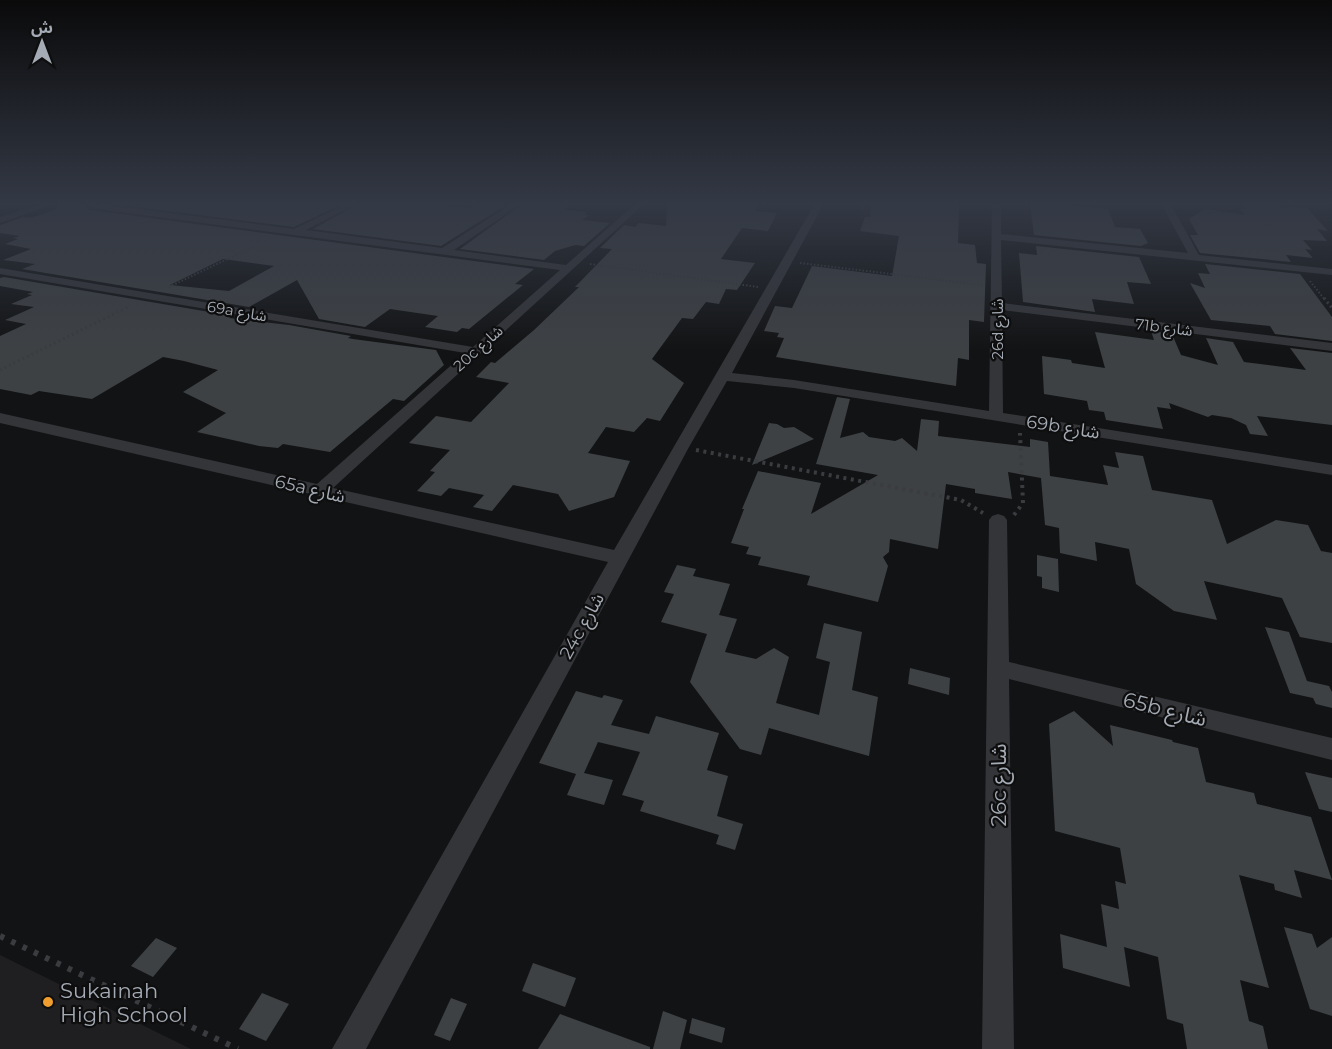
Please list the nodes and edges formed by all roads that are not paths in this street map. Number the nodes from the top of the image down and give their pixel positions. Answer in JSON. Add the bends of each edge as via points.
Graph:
{"nodes":[{"id":1,"x":472,"y":254,"type":"edge"},
{"id":2,"x":584,"y":254,"type":"edge"},
{"id":3,"x":792,"y":254,"type":"edge"},
{"id":4,"x":996,"y":254,"type":"edge"},
{"id":5,"x":1166,"y":254,"type":"edge"},
{"id":6,"x":1193,"y":254,"type":"edge"},
{"id":7,"x":1195,"y":257,"type":"junction"},
{"id":8,"x":572,"y":265,"type":"junction"},
{"id":9,"x":0,"y":271,"type":"edge"},
{"id":10,"x":1332,"y":272,"type":"edge"},
{"id":11,"x":997,"y":306,"type":"junction"},
{"id":12,"x":1332,"y":348,"type":"edge"},
{"id":13,"x":475,"y":351,"type":"junction"},
{"id":14,"x":725,"y":372,"type":"junction"},
{"id":15,"x":996,"y":416,"type":"junction"},
{"id":16,"x":0,"y":418,"type":"edge"},
{"id":17,"x":1332,"y":470,"type":"edge"},
{"id":18,"x":318,"y":491,"type":"junction"},
{"id":19,"x":998,"y":524,"type":"road end"},
{"id":20,"x":620,"y":558,"type":"junction"},
{"id":21,"x":998,"y":668,"type":"junction"},
{"id":22,"x":1332,"y":749,"type":"edge"},
{"id":23,"x":348,"y":1049,"type":"edge"},
{"id":24,"x":998,"y":1049,"type":"edge"}],
"edges":[{"from":1,"to":8,"type":"street"},
{"from":2,"to":8,"type":"street","name":"20c شارع"},
{"from":3,"to":14,"type":"street","name":"24c شارع"},
{"from":4,"to":11,"type":"street","name":"26d شارع"},
{"from":5,"to":7,"type":"street"},
{"from":6,"to":7,"type":"street"},
{"from":7,"to":10,"type":"street"},
{"from":8,"to":13,"type":"street","name":"20c شارع"},
{"from":9,"to":13,"type":"street","name":"69a شارع"},
{"from":11,"to":12,"type":"street","name":"71b شارع"},
{"from":11,"to":15,"type":"street","name":"26d شارع"},
{"from":13,"to":18,"type":"street","name":"20c شارع"},
{"from":14,"to":15,"type":"street","name":"69b شارع"},
{"from":14,"to":20,"type":"street","name":"24c شارع"},
{"from":15,"to":17,"type":"street","name":"69b شارع"},
{"from":16,"to":18,"type":"street","name":"65a شارع"},
{"from":18,"to":20,"type":"street","name":"65a شارع"},
{"from":19,"to":21,"type":"street","name":"26c شارع"},
{"from":20,"to":23,"type":"street","name":"24c شارع"},
{"from":21,"to":22,"type":"street","name":"65b شارع"},
{"from":21,"to":24,"type":"street","name":"26c شارع"}]}
